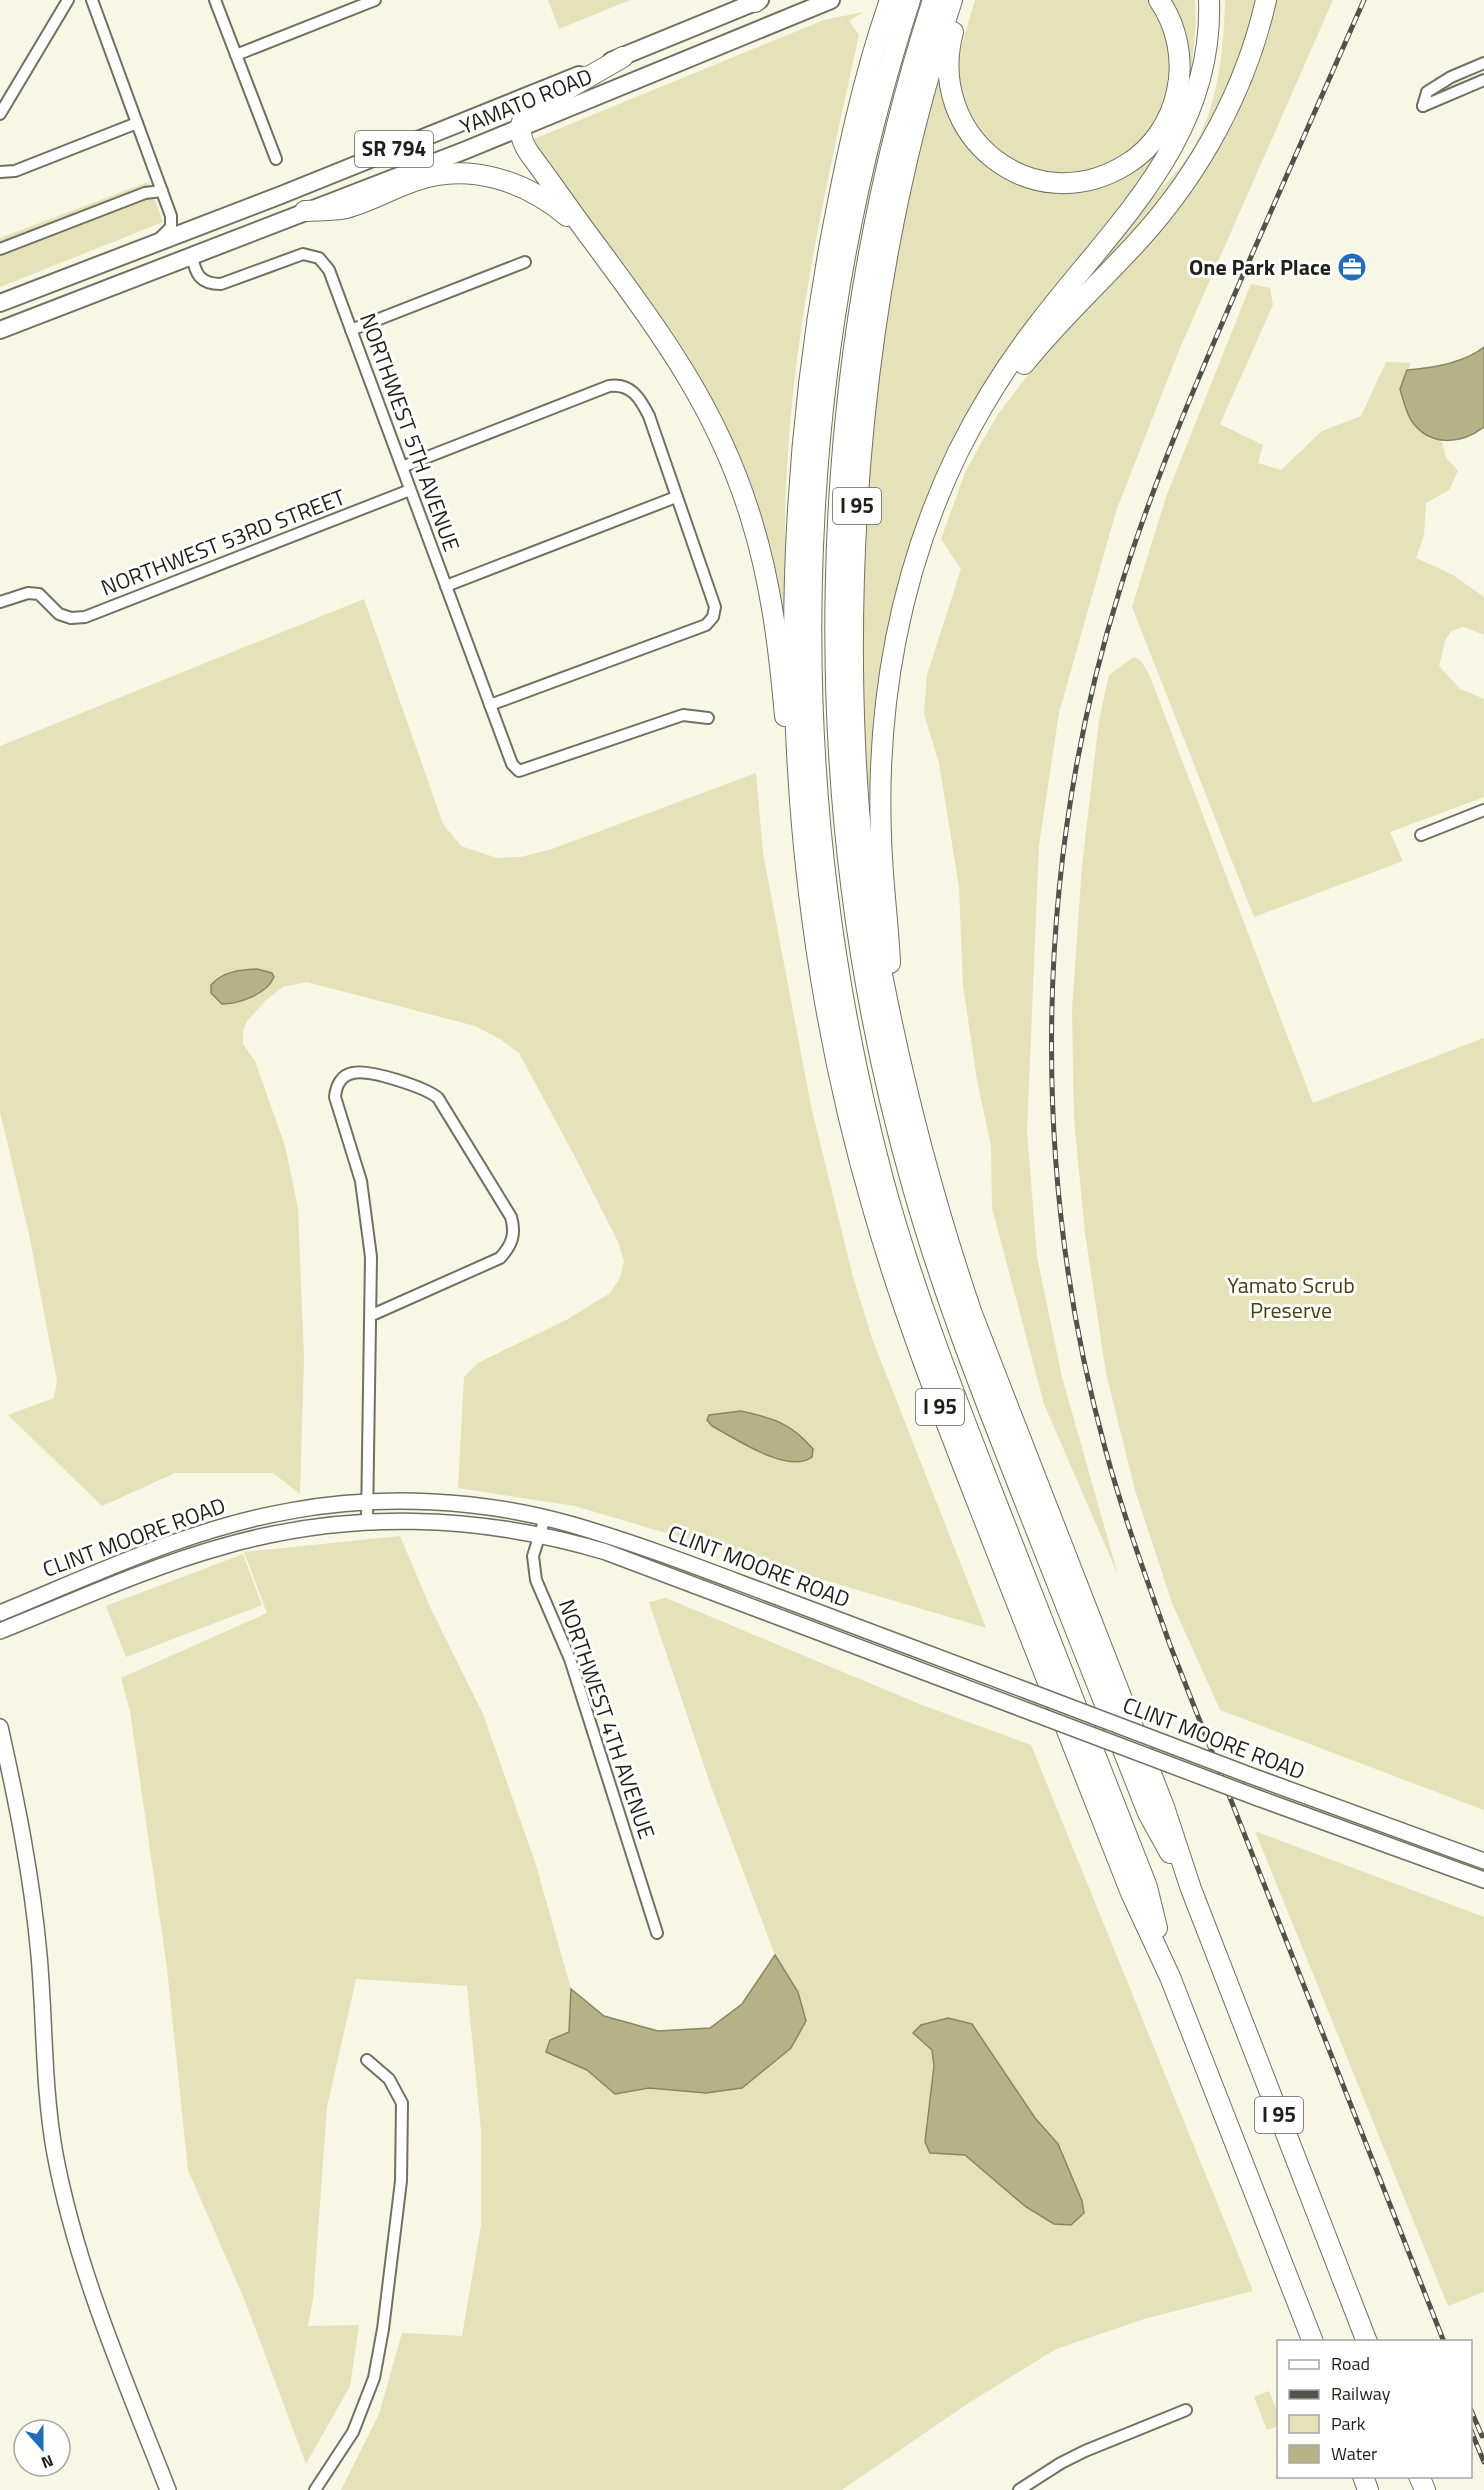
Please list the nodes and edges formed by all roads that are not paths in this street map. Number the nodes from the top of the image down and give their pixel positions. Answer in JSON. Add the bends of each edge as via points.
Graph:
{"nodes":[{"id":1,"x":68,"y":0,"type":"edge"},
{"id":2,"x":92,"y":0,"type":"edge"},
{"id":3,"x":215,"y":0,"type":"edge"},
{"id":4,"x":375,"y":0,"type":"edge"},
{"id":5,"x":831,"y":0,"type":"edge"},
{"id":6,"x":933,"y":0,"type":"edge"},
{"id":7,"x":952,"y":0,"type":"edge"},
{"id":8,"x":963,"y":0,"type":"edge"},
{"id":9,"x":1159,"y":0,"type":"edge"},
{"id":10,"x":1209,"y":0,"type":"edge"},
{"id":11,"x":1266,"y":0,"type":"edge"},
{"id":12,"x":757,"y":1,"type":"edge"},
{"id":13,"x":356,"y":3,"type":"edge"},
{"id":14,"x":895,"y":6,"type":"edge"},
{"id":15,"x":236,"y":55,"type":"junction"},
{"id":16,"x":623,"y":57,"type":"junction"},
{"id":17,"x":1484,"y":63,"type":"edge"},
{"id":18,"x":1484,"y":80,"type":"edge"},
{"id":19,"x":0,"y":114,"type":"edge"},
{"id":20,"x":137,"y":123,"type":"junction"},
{"id":21,"x":520,"y":128,"type":"junction"},
{"id":22,"x":276,"y":159,"type":"dead end"},
{"id":23,"x":0,"y":172,"type":"edge"},
{"id":24,"x":306,"y":185,"type":"junction"},
{"id":25,"x":162,"y":191,"type":"junction"},
{"id":26,"x":304,"y":211,"type":"junction"},
{"id":27,"x":591,"y":238,"type":"junction"},
{"id":28,"x":151,"y":244,"type":"junction"},
{"id":29,"x":0,"y":249,"type":"edge"},
{"id":30,"x":128,"y":254,"type":"junction"},
{"id":31,"x":192,"y":255,"type":"junction"},
{"id":32,"x":525,"y":262,"type":"dead end"},
{"id":33,"x":34,"y":290,"type":"junction"},
{"id":34,"x":0,"y":303,"type":"edge"},
{"id":35,"x":53,"y":310,"type":"junction"},
{"id":36,"x":0,"y":315,"type":"edge"},
{"id":37,"x":0,"y":330,"type":"edge"},
{"id":38,"x":351,"y":330,"type":"junction"},
{"id":39,"x":402,"y":467,"type":"junction"},
{"id":40,"x":410,"y":490,"type":"junction"},
{"id":41,"x":676,"y":497,"type":"junction"},
{"id":42,"x":930,"y":517,"type":"junction"},
{"id":43,"x":446,"y":586,"type":"junction"},
{"id":44,"x":0,"y":602,"type":"edge"},
{"id":45,"x":490,"y":705,"type":"junction"},
{"id":46,"x":708,"y":718,"type":"dead end"},
{"id":47,"x":800,"y":810,"type":"junction"},
{"id":48,"x":1484,"y":810,"type":"edge"},
{"id":49,"x":1421,"y":835,"type":"dead end"},
{"id":50,"x":892,"y":1019,"type":"junction"},
{"id":51,"x":372,"y":1314,"type":"junction"},
{"id":52,"x":368,"y":1502,"type":"junction"},
{"id":53,"x":545,"y":1518,"type":"junction"},
{"id":54,"x":367,"y":1522,"type":"junction"},
{"id":55,"x":540,"y":1535,"type":"junction"},
{"id":56,"x":105,"y":1570,"type":"junction"},
{"id":57,"x":112,"y":1587,"type":"junction"},
{"id":58,"x":0,"y":1613,"type":"edge"},
{"id":59,"x":0,"y":1631,"type":"edge"},
{"id":60,"x":0,"y":1727,"type":"edge"},
{"id":61,"x":1484,"y":1862,"type":"edge"},
{"id":62,"x":1484,"y":1880,"type":"edge"},
{"id":63,"x":1191,"y":1889,"type":"junction"},
{"id":64,"x":657,"y":1933,"type":"dead end"},
{"id":65,"x":1170,"y":1977,"type":"junction"},
{"id":66,"x":368,"y":2060,"type":"dead end"},
{"id":67,"x":1311,"y":2340,"type":"edge"},
{"id":68,"x":1366,"y":2340,"type":"edge"},
{"id":69,"x":1186,"y":2410,"type":"dead end"},
{"id":70,"x":168,"y":2490,"type":"edge"},
{"id":71,"x":315,"y":2490,"type":"edge"},
{"id":72,"x":1019,"y":2490,"type":"edge"}],
"edges":[{"from":1,"to":19,"type":"street"},
{"from":2,"to":20,"type":"street"},
{"from":3,"to":15,"type":"street"},
{"from":4,"to":13,"type":"street"},
{"from":5,"to":21,"type":"main road","name":"YAMATO ROAD","number":"SR 794"},
{"from":6,"to":63,"type":"highway","via":[[876,218],[845,430],[836,652],[841,761],[855,908],[893,1110],[944,1288],[1148,1813]]},
{"from":7,"to":50,"type":"highway","number":"I 95","via":[[917,121],[889,251],[867,396],[856,532],[853,613],[858,779],[873,926]]},
{"from":8,"to":9,"type":"highway","via":[[949,60],[951,92],[962,122],[984,151],[1012,171],[1034,179],[1070,183],[1101,177],[1131,161],[1149,146],[1166,121],[1177,95],[1180,58],[1174,32]]},
{"from":10,"to":42,"type":"highway","via":[[1210,26],[1203,71],[1177,141],[1142,194],[1036,326],[1005,371],[959,451]]},
{"from":11,"to":42,"type":"highway","via":[[1238,85],[1191,174],[1151,227],[1019,369],[984,420]]},
{"from":12,"to":16,"type":"main road","name":"YAMATO ROAD","number":"SR 794"},
{"from":13,"to":15,"type":"street"},
{"from":14,"to":47,"type":"highway","number":"I 95","via":[[857,118],[819,306],[807,399],[795,627]]},
{"from":14,"to":65,"type":"highway","via":[[892,56],[855,198],[835,306],[821,415],[811,562],[811,663],[816,783],[829,905],[866,1110],[916,1288],[1147,1887]]},
{"from":15,"to":22,"type":"street"},
{"from":16,"to":21,"type":"highway","via":[[535,107],[524,117]]},
{"from":16,"to":24,"type":"main road","name":"YAMATO ROAD","number":"SR 794"},
{"from":17,"to":18,"type":"street","via":[[1427,92],[1423,106]]},
{"from":20,"to":23,"type":"street","via":[[15,171]]},
{"from":20,"to":25,"type":"street"},
{"from":21,"to":26,"type":"main road","name":"YAMATO ROAD","number":"SR 794"},
{"from":21,"to":27,"type":"highway","via":[[527,148]]},
{"from":24,"to":28,"type":"main road","name":"YAMATO ROAD","number":"SR 794"},
{"from":24,"to":31,"type":"main road","via":[[295,201],[202,236],[193,246]]},
{"from":25,"to":28,"type":"street","via":[[172,221]]},
{"from":25,"to":29,"type":"street"},
{"from":26,"to":27,"type":"highway","via":[[345,208],[427,177],[469,174],[531,190]]},
{"from":26,"to":31,"type":"main road","name":"YAMATO ROAD","number":"SR 794"},
{"from":27,"to":47,"type":"highway","via":[[688,375],[740,486],[769,588],[786,734]]},
{"from":28,"to":30,"type":"main road","name":"YAMATO ROAD","number":"SR 794"},
{"from":30,"to":33,"type":"main road","name":"YAMATO ROAD","number":"SR 794"},
{"from":30,"to":35,"type":"main road","via":[[141,252],[146,259],[138,266],[63,295]]},
{"from":31,"to":35,"type":"main road","name":"YAMATO ROAD","number":"SR 794"},
{"from":31,"to":38,"type":"street","name":"NORTHWEST 5TH AVENUE","via":[[200,279],[221,284],[293,256],[311,254],[329,270]]},
{"from":32,"to":38,"type":"street"},
{"from":33,"to":34,"type":"main road","name":"YAMATO ROAD","number":"SR 794"},
{"from":33,"to":36,"type":"main road","via":[[18,308]]},
{"from":35,"to":37,"type":"main road","name":"YAMATO ROAD","number":"SR 794"},
{"from":38,"to":39,"type":"street","name":"NORTHWEST 5TH AVENUE"},
{"from":39,"to":40,"type":"street","name":"NORTHWEST 5TH AVENUE"},
{"from":39,"to":41,"type":"street","via":[[616,385],[631,389],[644,405]]},
{"from":40,"to":43,"type":"street","name":"NORTHWEST 5TH AVENUE"},
{"from":40,"to":44,"type":"street","name":"NORTHWEST 53RD STREET","via":[[85,617],[59,614],[39,594],[28,592]]},
{"from":41,"to":43,"type":"street"},
{"from":41,"to":45,"type":"street","via":[[715,607],[706,625]]},
{"from":42,"to":50,"type":"highway","via":[[903,604],[883,732],[881,834]]},
{"from":43,"to":45,"type":"street","name":"NORTHWEST 5TH AVENUE"},
{"from":45,"to":46,"type":"street","name":"NORTHWEST 5TH AVENUE","via":[[512,764],[519,771],[683,715]]},
{"from":47,"to":65,"type":"highway","number":"I 95","via":[[834,1047],[863,1173],[892,1271],[963,1465],[1131,1893]]},
{"from":48,"to":49,"type":"street"},
{"from":50,"to":63,"type":"highway","number":"I 95","via":[[917,1131],[969,1305],[1164,1807]]},
{"from":51,"to":51,"type":"street","via":[[371,1257],[363,1194],[335,1097],[343,1078],[363,1072],[421,1087],[438,1098],[514,1226],[510,1247],[500,1258]]},
{"from":51,"to":52,"type":"street"},
{"from":52,"to":53,"type":"street","name":"CLINT MOORE ROAD","via":[[448,1503]]},
{"from":52,"to":54,"type":"street"},
{"from":52,"to":56,"type":"street","name":"CLINT MOORE ROAD","via":[[253,1518],[178,1540]]},
{"from":53,"to":55,"type":"street","name":"NORTHWEST 4TH AVENUE"},
{"from":53,"to":61,"type":"street","name":"CLINT MOORE ROAD","bridge":true,"via":[[658,1552]]},
{"from":54,"to":55,"type":"street","name":"CLINT MOORE ROAD","via":[[452,1522]]},
{"from":54,"to":57,"type":"street","name":"CLINT MOORE ROAD","via":[[248,1540],[182,1559]]},
{"from":55,"to":62,"type":"street","name":"CLINT MOORE ROAD","bridge":true,"via":[[634,1562]]},
{"from":55,"to":64,"type":"street","name":"NORTHWEST 4TH AVENUE","via":[[533,1556],[536,1580],[570,1659]]},
{"from":56,"to":57,"type":"street"},
{"from":56,"to":58,"type":"street","name":"CLINT MOORE ROAD"},
{"from":57,"to":59,"type":"street","name":"CLINT MOORE ROAD"},
{"from":60,"to":70,"type":"street","via":[[28,1856],[39,1961],[47,2107],[65,2199],[90,2289]]},
{"from":63,"to":68,"type":"highway","number":"I 95"},
{"from":65,"to":67,"type":"highway","number":"I 95"},
{"from":66,"to":71,"type":"street","via":[[389,2079],[402,2103],[401,2181],[383,2329],[374,2378],[353,2432]]},
{"from":69,"to":72,"type":"street","via":[[1085,2451]]}]}
